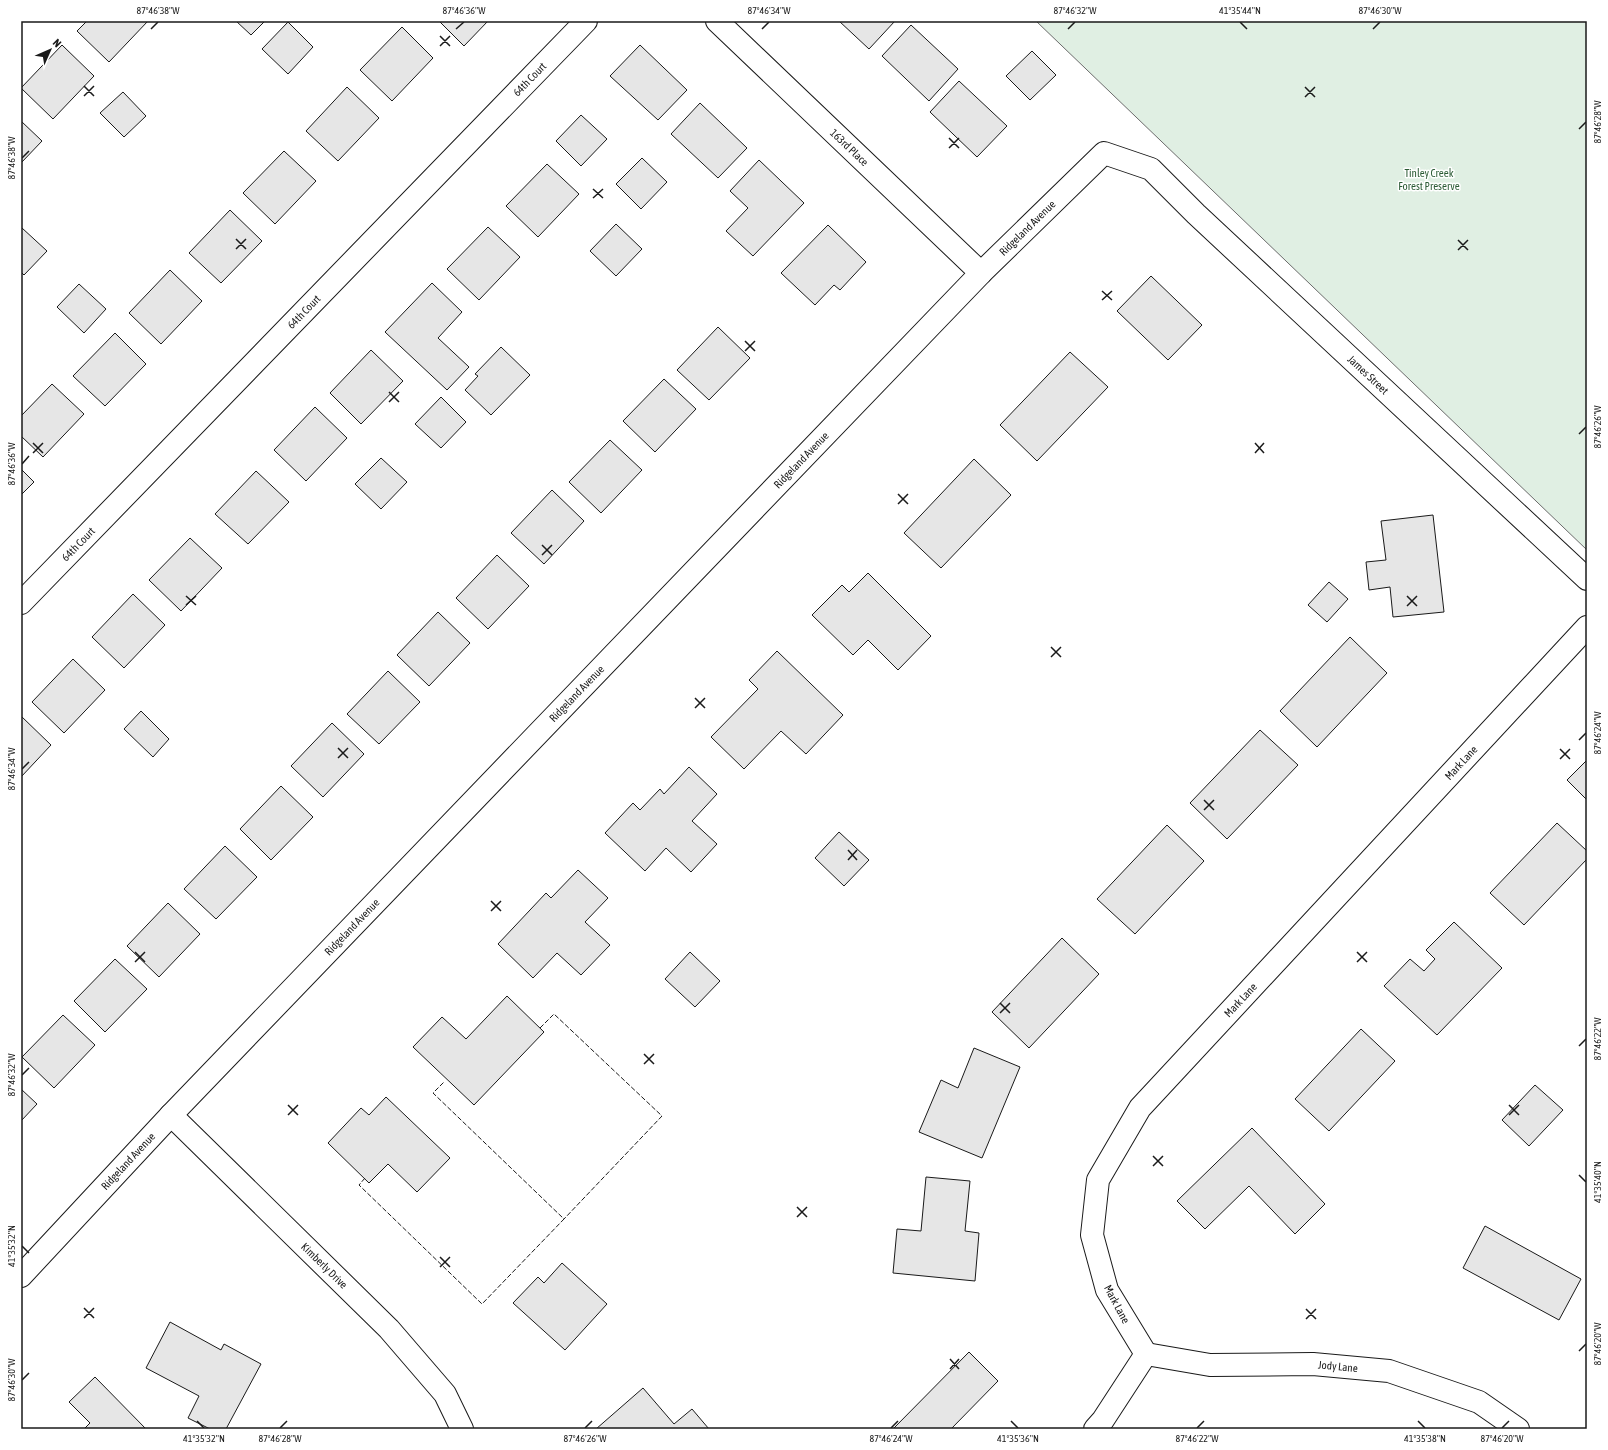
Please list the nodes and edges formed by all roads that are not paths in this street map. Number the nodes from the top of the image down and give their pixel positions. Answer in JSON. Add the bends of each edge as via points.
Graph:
{"nodes":[{"id":1,"x":586,"y":21,"type":"edge"},
{"id":2,"x":717,"y":21,"type":"edge"},
{"id":3,"x":1151,"y":169,"type":"joint"},
{"id":4,"x":982,"y":273,"type":"junction"},
{"id":5,"x":1587,"y":579,"type":"edge"},
{"id":6,"x":21,"y":603,"type":"edge"},
{"id":7,"x":1587,"y":627,"type":"edge"},
{"id":8,"x":171,"y":1115,"type":"junction"},
{"id":9,"x":21,"y":1276,"type":"edge"},
{"id":10,"x":1146,"y":1354,"type":"junction"},
{"id":11,"x":462,"y":1429,"type":"edge"},
{"id":12,"x":1095,"y":1429,"type":"edge"},
{"id":13,"x":1518,"y":1429,"type":"edge"}],
"edges":[{"from":1,"to":6,"type":"street","name":"64th Court"},
{"from":2,"to":4,"type":"street","name":"163rd Place"},
{"from":3,"to":4,"type":"street","name":"Ridgeland Avenue","via":[[1104,153]]},
{"from":3,"to":5,"type":"street","name":"James Street"},
{"from":4,"to":8,"type":"street","name":"Ridgeland Avenue"},
{"from":7,"to":10,"type":"street","name":"Mark Lane","via":[[1140,1108],[1098,1180],[1092,1235],[1107,1290]]},
{"from":8,"to":9,"type":"street","name":"Ridgeland Avenue"},
{"from":8,"to":11,"type":"street","name":"Kimberly Drive","via":[[389,1329],[445,1394]]},
{"from":10,"to":12,"type":"street"},
{"from":10,"to":13,"type":"street","name":"Jody Lane","via":[[1210,1365],[1313,1364],[1389,1371],[1478,1402]]}]}
